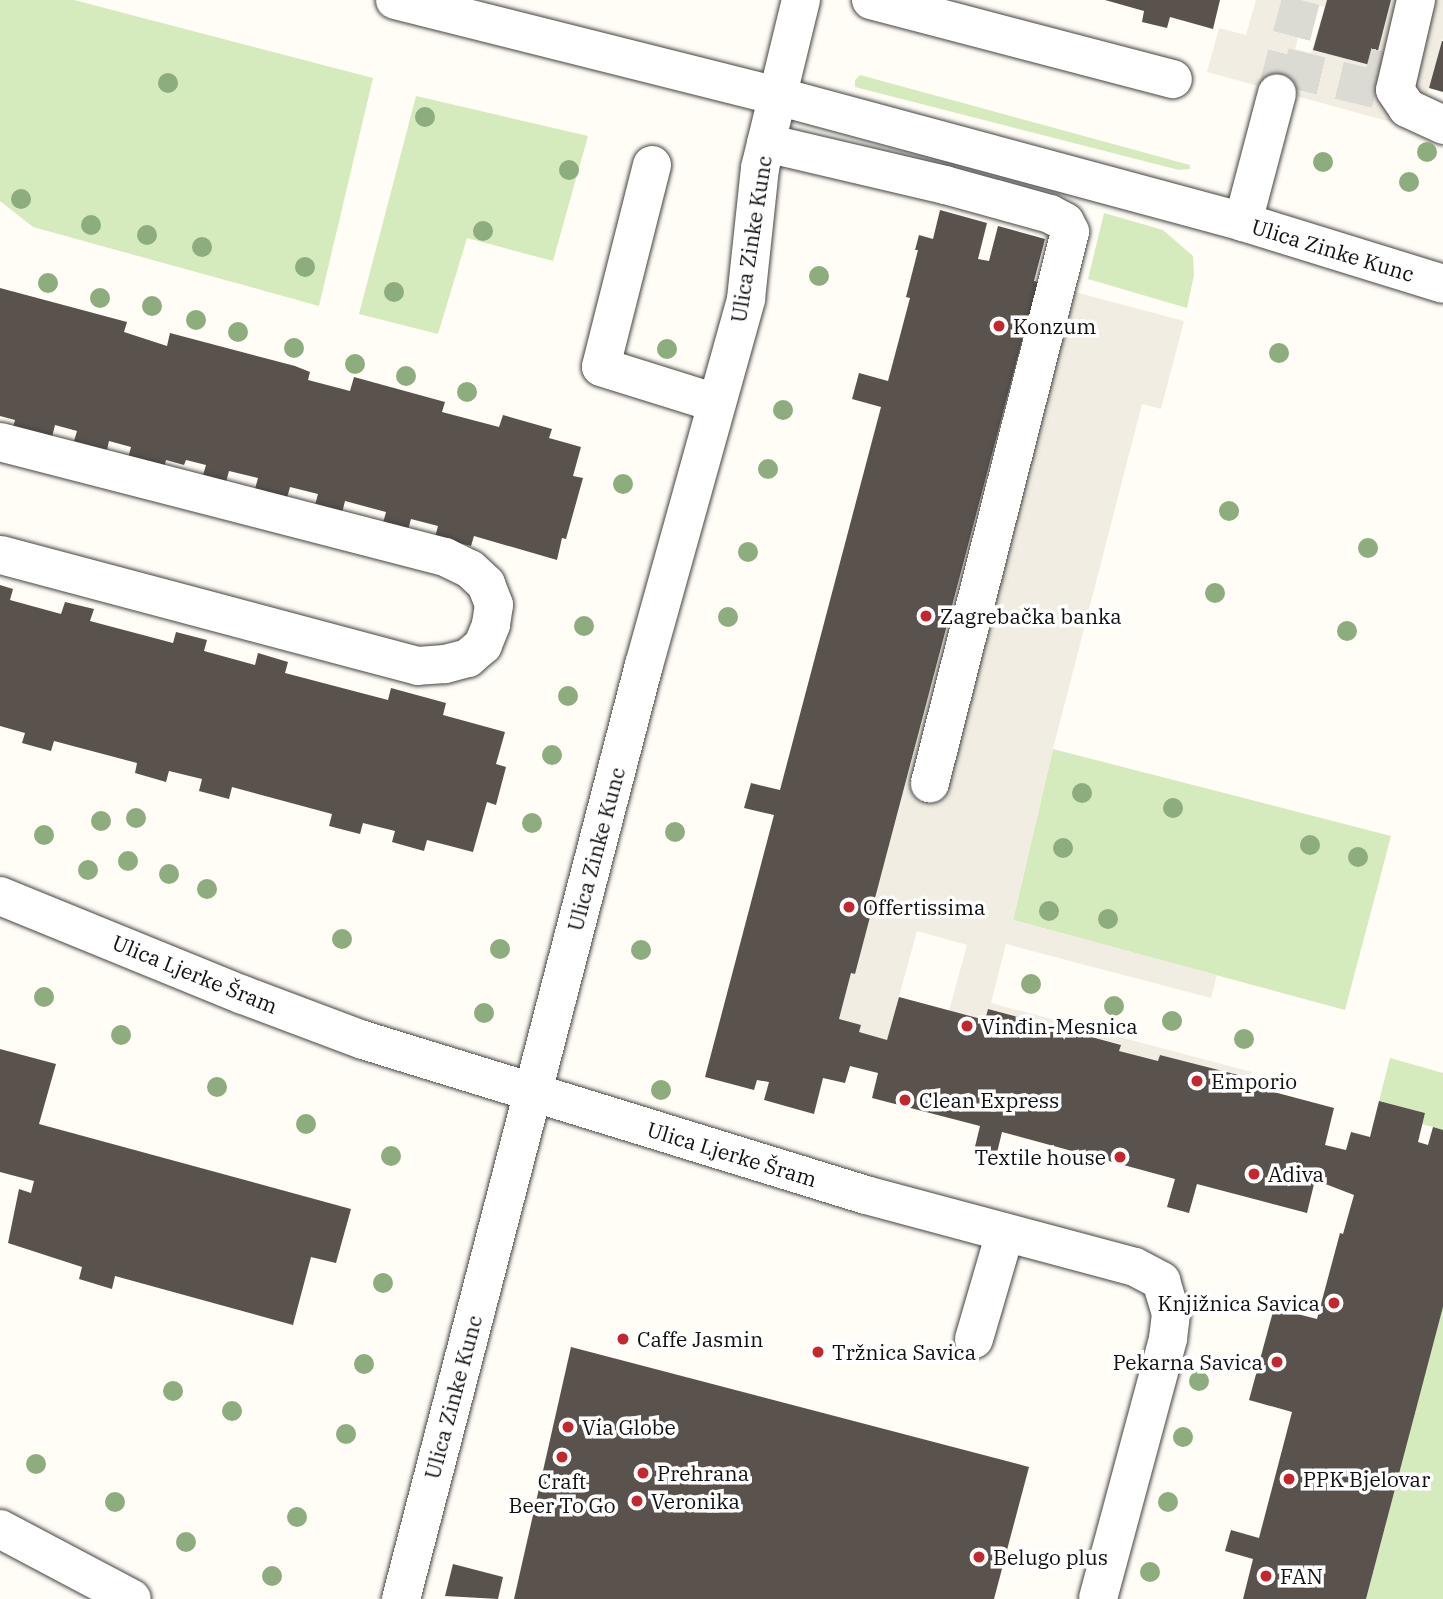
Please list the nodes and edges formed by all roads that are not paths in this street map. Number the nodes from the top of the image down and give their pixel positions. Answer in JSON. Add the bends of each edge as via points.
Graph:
{"nodes":[{"id":1,"x":394,"y":0,"type":"edge"},
{"id":2,"x":801,"y":0,"type":"edge"},
{"id":3,"x":871,"y":0,"type":"edge"},
{"id":4,"x":1416,"y":0,"type":"edge"},
{"id":5,"x":1173,"y":79,"type":"dead end"},
{"id":6,"x":1277,"y":93,"type":"tunnel mouth"},
{"id":7,"x":777,"y":96,"type":"junction"},
{"id":8,"x":1443,"y":125,"type":"edge"},
{"id":9,"x":766,"y":143,"type":"junction"},
{"id":10,"x":652,"y":165,"type":"dead end"},
{"id":11,"x":1243,"y":222,"type":"junction"},
{"id":12,"x":1443,"y":284,"type":"edge"},
{"id":13,"x":716,"y":403,"type":"junction"},
{"id":14,"x":0,"y":442,"type":"edge"},
{"id":15,"x":0,"y":555,"type":"edge"},
{"id":16,"x":930,"y":783,"type":"dead end"},
{"id":17,"x":0,"y":896,"type":"edge"},
{"id":18,"x":533,"y":1093,"type":"junction"},
{"id":19,"x":1005,"y":1233,"type":"junction"},
{"id":20,"x":974,"y":1339,"type":"dead end"},
{"id":21,"x":0,"y":1529,"type":"edge"},
{"id":22,"x":132,"y":1599,"type":"edge"},
{"id":23,"x":401,"y":1599,"type":"edge"},
{"id":24,"x":1098,"y":1599,"type":"edge"}],
"edges":[{"from":1,"to":7,"type":"street","name":"Ulica Zinke Kunc"},
{"from":2,"to":7,"type":"street"},
{"from":3,"to":5,"type":"street"},
{"from":4,"to":8,"type":"street","via":[[1395,90],[1407,108]]},
{"from":6,"to":11,"type":"street"},
{"from":7,"to":9,"type":"street","name":"Ulica Zinke Kunc"},
{"from":7,"to":11,"type":"street","name":"Ulica Zinke Kunc"},
{"from":9,"to":13,"type":"street","name":"Ulica Zinke Kunc","via":[[746,299]]},
{"from":9,"to":16,"type":"street","via":[[1050,214],[1065,222],[1070,232]]},
{"from":10,"to":13,"type":"street","via":[[601,367]]},
{"from":11,"to":12,"type":"street","name":"Ulica Zinke Kunc"},
{"from":13,"to":18,"type":"street","name":"Ulica Zinke Kunc"},
{"from":14,"to":15,"type":"street","via":[[445,558],[470,569],[486,584],[494,605],[483,645],[468,658],[418,666]]},
{"from":17,"to":18,"type":"street","name":"Ulica Ljerke Šram","via":[[339,1031]]},
{"from":18,"to":19,"type":"street","name":"Ulica Ljerke Šram"},
{"from":18,"to":23,"type":"street","name":"Ulica Zinke Kunc"},
{"from":19,"to":20,"type":"street"},
{"from":19,"to":24,"type":"street","name":"Ulica Ljerke Šram","via":[[1135,1267],[1161,1281],[1168,1297],[1168,1339]]},
{"from":21,"to":22,"type":"street"}]}
